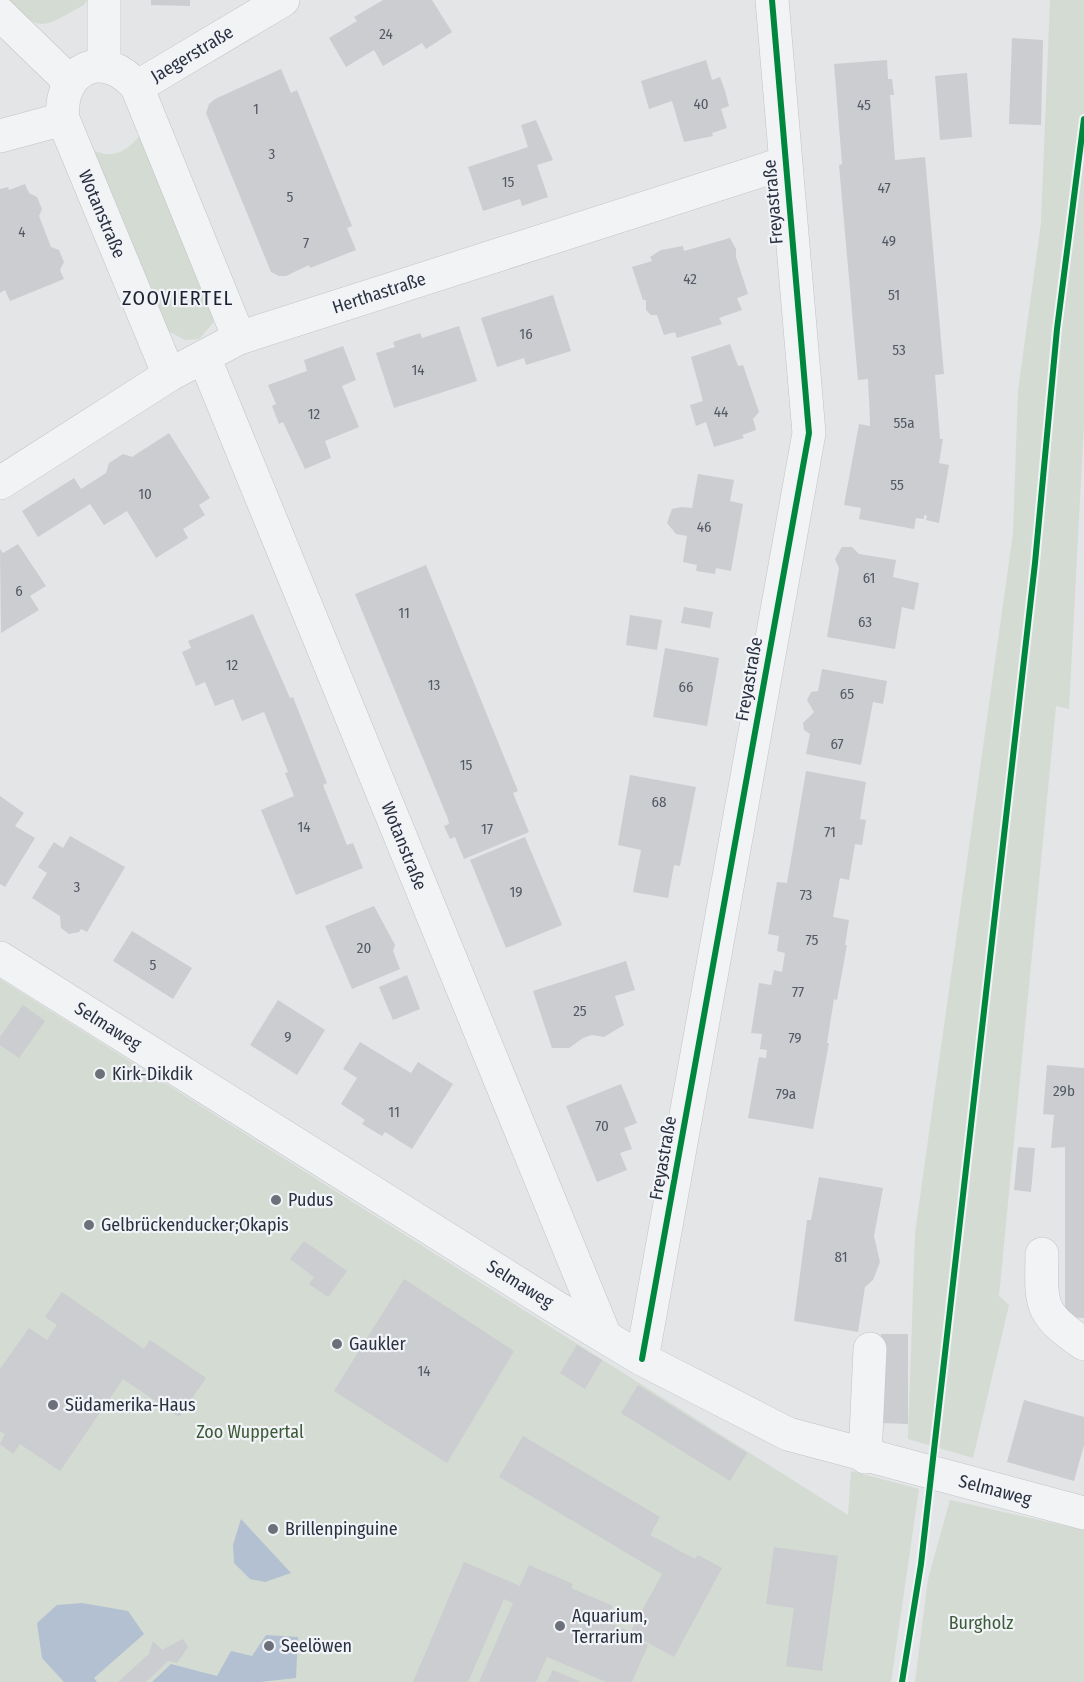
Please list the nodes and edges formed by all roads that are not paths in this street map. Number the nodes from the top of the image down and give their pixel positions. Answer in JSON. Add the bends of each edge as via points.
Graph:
{"nodes":[{"id":1,"x":104,"y":0,"type":"edge"},
{"id":2,"x":283,"y":0,"type":"edge"},
{"id":3,"x":772,"y":0,"type":"edge"},
{"id":4,"x":0,"y":14,"type":"edge"},
{"id":5,"x":104,"y":64,"type":"junction"},
{"id":6,"x":69,"y":81,"type":"junction"},
{"id":7,"x":137,"y":87,"type":"junction"},
{"id":8,"x":63,"y":119,"type":"junction"},
{"id":9,"x":0,"y":136,"type":"edge"},
{"id":10,"x":785,"y":163,"type":"junction"},
{"id":11,"x":239,"y":338,"type":"junction"},
{"id":12,"x":204,"y":357,"type":"junction"},
{"id":13,"x":169,"y":375,"type":"junction"},
{"id":14,"x":0,"y":483,"type":"edge"},
{"id":15,"x":0,"y":958,"type":"edge"},
{"id":16,"x":1042,"y":1254,"type":"dead end"},
{"id":17,"x":605,"y":1336,"type":"junction"},
{"id":18,"x":1084,"y":1344,"type":"edge"},
{"id":19,"x":870,"y":1349,"type":"dead end"},
{"id":20,"x":642,"y":1359,"type":"junction"},
{"id":21,"x":865,"y":1456,"type":"junction"},
{"id":22,"x":1084,"y":1513,"type":"edge"}],
"edges":[{"from":1,"to":5,"type":"street"},
{"from":2,"to":7,"type":"street","name":"Jaegerstraße"},
{"from":3,"to":10,"type":"street","name":"Freyastraße"},
{"from":4,"to":6,"type":"street"},
{"from":5,"to":6,"type":"street","via":[[81,70]]},
{"from":5,"to":7,"type":"street","name":"Jaegerstraße","via":[[126,73]]},
{"from":6,"to":8,"type":"street","via":[[61,101]]},
{"from":7,"to":11,"type":"street"},
{"from":8,"to":9,"type":"street"},
{"from":8,"to":13,"type":"street","name":"Wotanstraße"},
{"from":10,"to":11,"type":"street","name":"Herthastraße"},
{"from":10,"to":20,"type":"street","name":"Freyastraße","via":[[808,433]]},
{"from":11,"to":12,"type":"street","name":"Herthastraße"},
{"from":12,"to":13,"type":"street","name":"Herthastraße"},
{"from":12,"to":17,"type":"street","name":"Wotanstraße"},
{"from":13,"to":14,"type":"street","name":"Herthastraße"},
{"from":15,"to":17,"type":"street","name":"Selmaweg"},
{"from":16,"to":18,"type":"street","via":[[1041,1297],[1047,1313]]},
{"from":17,"to":20,"type":"street","name":"Selmaweg"},
{"from":19,"to":21,"type":"street"},
{"from":20,"to":21,"type":"street","name":"Selmaweg","via":[[788,1434]]},
{"from":21,"to":22,"type":"street","name":"Selmaweg"}]}
